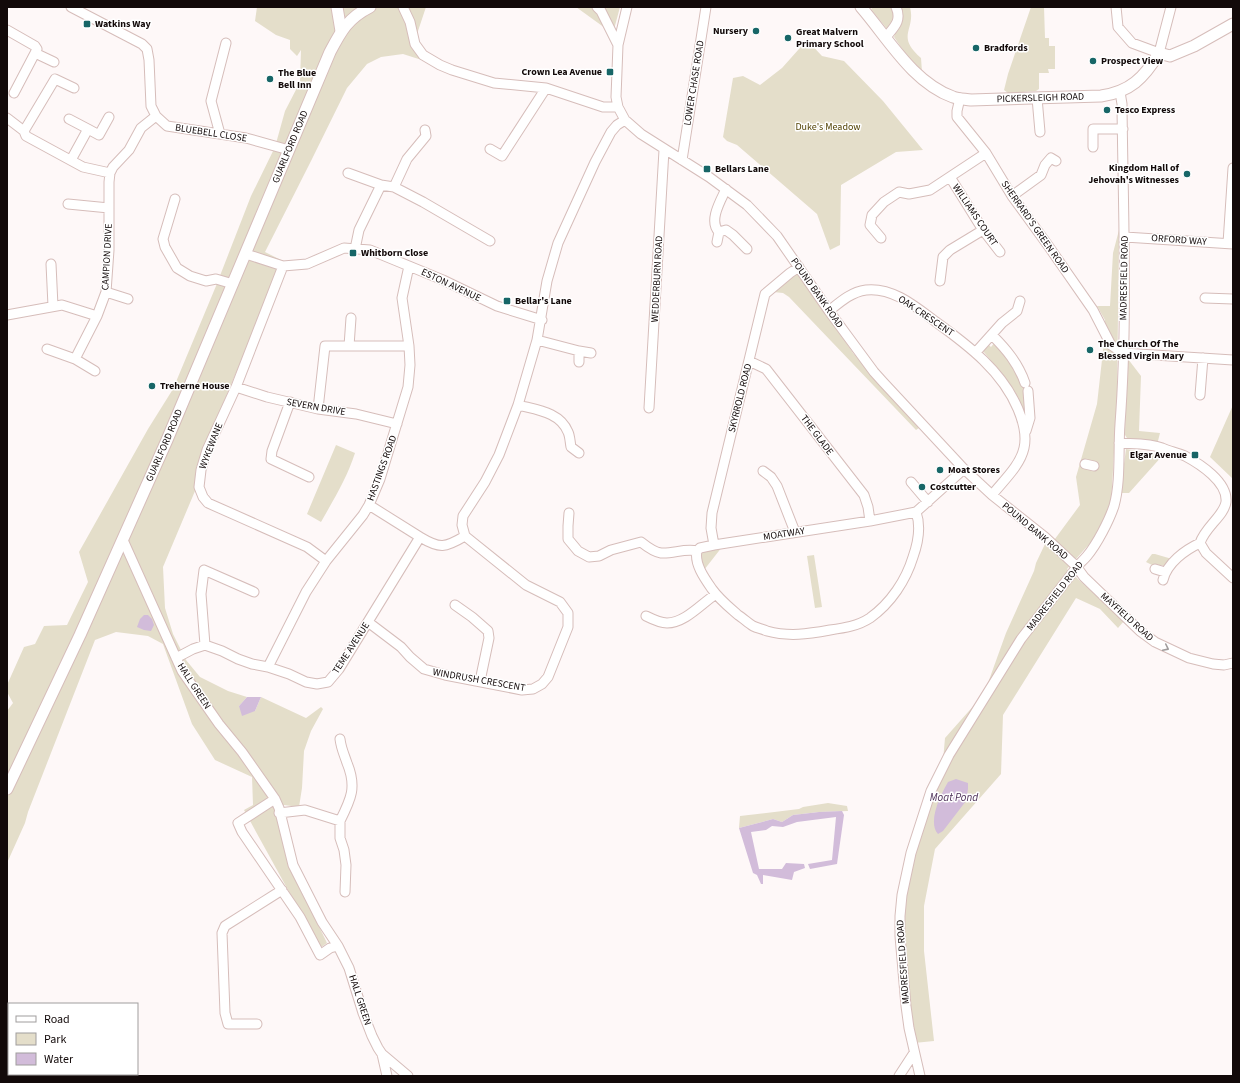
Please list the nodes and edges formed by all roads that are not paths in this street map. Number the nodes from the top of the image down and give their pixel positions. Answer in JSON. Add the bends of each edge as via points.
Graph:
{"nodes":[{"id":1,"x":72,"y":7,"type":"edge"},
{"id":2,"x":337,"y":7,"type":"edge"},
{"id":3,"x":370,"y":7,"type":"edge"},
{"id":4,"x":403,"y":7,"type":"edge"},
{"id":5,"x":597,"y":7,"type":"edge"},
{"id":6,"x":627,"y":7,"type":"edge"},
{"id":7,"x":706,"y":7,"type":"edge"},
{"id":8,"x":861,"y":7,"type":"edge"},
{"id":9,"x":896,"y":7,"type":"edge"},
{"id":10,"x":1116,"y":7,"type":"edge"},
{"id":11,"x":1171,"y":7,"type":"edge"},
{"id":12,"x":1233,"y":24,"type":"edge"},
{"id":13,"x":7,"y":30,"type":"edge"},
{"id":14,"x":341,"y":32,"type":"junction"},
{"id":15,"x":886,"y":37,"type":"junction"},
{"id":16,"x":226,"y":43,"type":"dead end"},
{"id":17,"x":618,"y":45,"type":"junction"},
{"id":18,"x":35,"y":53,"type":"junction"},
{"id":19,"x":1159,"y":53,"type":"junction"},
{"id":20,"x":54,"y":62,"type":"dead end"},
{"id":21,"x":74,"y":88,"type":"dead end"},
{"id":22,"x":546,"y":88,"type":"junction"},
{"id":23,"x":1120,"y":92,"type":"junction"},
{"id":24,"x":14,"y":93,"type":"dead end"},
{"id":25,"x":960,"y":98,"type":"junction"},
{"id":26,"x":1038,"y":98,"type":"junction"},
{"id":27,"x":618,"y":107,"type":"junction"},
{"id":28,"x":156,"y":116,"type":"junction"},
{"id":29,"x":109,"y":117,"type":"dead end"},
{"id":30,"x":7,"y":118,"type":"edge"},
{"id":31,"x":69,"y":119,"type":"dead end"},
{"id":32,"x":625,"y":120,"type":"junction"},
{"id":33,"x":88,"y":129,"type":"junction"},
{"id":34,"x":1123,"y":129,"type":"junction"},
{"id":35,"x":1040,"y":132,"type":"dead end"},
{"id":36,"x":25,"y":133,"type":"junction"},
{"id":37,"x":220,"y":134,"type":"junction"},
{"id":38,"x":428,"y":135,"type":"dead end"},
{"id":39,"x":1093,"y":147,"type":"dead end"},
{"id":40,"x":490,"y":148,"type":"dead end"},
{"id":41,"x":289,"y":150,"type":"junction"},
{"id":42,"x":664,"y":150,"type":"junction"},
{"id":43,"x":986,"y":153,"type":"junction"},
{"id":44,"x":71,"y":160,"type":"junction"},
{"id":45,"x":682,"y":160,"type":"junction"},
{"id":46,"x":1056,"y":161,"type":"dead end"},
{"id":47,"x":1233,"y":168,"type":"edge"},
{"id":48,"x":110,"y":173,"type":"junction"},
{"id":49,"x":348,"y":173,"type":"dead end"},
{"id":50,"x":950,"y":177,"type":"junction"},
{"id":51,"x":381,"y":185,"type":"junction"},
{"id":52,"x":394,"y":188,"type":"junction"},
{"id":53,"x":726,"y":189,"type":"junction"},
{"id":54,"x":1012,"y":196,"type":"junction"},
{"id":55,"x":175,"y":199,"type":"dead end"},
{"id":56,"x":68,"y":204,"type":"dead end"},
{"id":57,"x":109,"y":208,"type":"junction"},
{"id":58,"x":984,"y":230,"type":"junction"},
{"id":59,"x":719,"y":232,"type":"junction"},
{"id":60,"x":1125,"y":237,"type":"junction"},
{"id":61,"x":881,"y":238,"type":"dead end"},
{"id":62,"x":490,"y":240,"type":"dead end"},
{"id":63,"x":717,"y":242,"type":"dead end"},
{"id":64,"x":1230,"y":244,"type":"edge"},
{"id":65,"x":355,"y":249,"type":"junction"},
{"id":66,"x":747,"y":249,"type":"dead end"},
{"id":67,"x":1000,"y":252,"type":"dead end"},
{"id":68,"x":246,"y":254,"type":"junction"},
{"id":69,"x":51,"y":264,"type":"dead end"},
{"id":70,"x":283,"y":266,"type":"junction"},
{"id":71,"x":409,"y":266,"type":"junction"},
{"id":72,"x":799,"y":268,"type":"junction"},
{"id":73,"x":940,"y":281,"type":"dead end"},
{"id":74,"x":233,"y":284,"type":"junction"},
{"id":75,"x":106,"y":292,"type":"junction"},
{"id":76,"x":1205,"y":298,"type":"dead end"},
{"id":77,"x":1233,"y":299,"type":"edge"},
{"id":78,"x":128,"y":300,"type":"dead end"},
{"id":79,"x":1020,"y":300,"type":"dead end"},
{"id":80,"x":53,"y":306,"type":"junction"},
{"id":81,"x":829,"y":311,"type":"junction"},
{"id":82,"x":7,"y":315,"type":"edge"},
{"id":83,"x":97,"y":316,"type":"junction"},
{"id":84,"x":351,"y":318,"type":"dead end"},
{"id":85,"x":542,"y":320,"type":"junction"},
{"id":86,"x":992,"y":335,"type":"junction"},
{"id":87,"x":537,"y":340,"type":"junction"},
{"id":88,"x":349,"y":346,"type":"junction"},
{"id":89,"x":409,"y":346,"type":"junction"},
{"id":90,"x":47,"y":349,"type":"dead end"},
{"id":91,"x":579,"y":351,"type":"junction"},
{"id":92,"x":976,"y":352,"type":"junction"},
{"id":93,"x":591,"y":353,"type":"dead end"},
{"id":94,"x":1123,"y":353,"type":"junction"},
{"id":95,"x":1203,"y":358,"type":"junction"},
{"id":96,"x":75,"y":359,"type":"junction"},
{"id":97,"x":1233,"y":360,"type":"edge"},
{"id":98,"x":749,"y":361,"type":"junction"},
{"id":99,"x":579,"y":362,"type":"dead end"},
{"id":100,"x":95,"y":371,"type":"dead end"},
{"id":101,"x":236,"y":387,"type":"junction"},
{"id":102,"x":1200,"y":395,"type":"dead end"},
{"id":103,"x":290,"y":402,"type":"junction"},
{"id":104,"x":518,"y":405,"type":"junction"},
{"id":105,"x":318,"y":408,"type":"junction"},
{"id":106,"x":649,"y":408,"type":"dead end"},
{"id":107,"x":397,"y":424,"type":"junction"},
{"id":108,"x":1025,"y":432,"type":"junction"},
{"id":109,"x":1119,"y":443,"type":"junction"},
{"id":110,"x":579,"y":453,"type":"dead end"},
{"id":111,"x":964,"y":469,"type":"junction"},
{"id":112,"x":763,"y":471,"type":"dead end"},
{"id":113,"x":310,"y":477,"type":"dead end"},
{"id":114,"x":910,"y":482,"type":"dead end"},
{"id":115,"x":992,"y":495,"type":"junction"},
{"id":116,"x":928,"y":502,"type":"junction"},
{"id":117,"x":369,"y":505,"type":"junction"},
{"id":118,"x":916,"y":512,"type":"junction"},
{"id":119,"x":570,"y":513,"type":"dead end"},
{"id":120,"x":870,"y":521,"type":"junction"},
{"id":121,"x":795,"y":532,"type":"junction"},
{"id":122,"x":464,"y":536,"type":"junction"},
{"id":123,"x":420,"y":537,"type":"junction"},
{"id":124,"x":123,"y":540,"type":"junction"},
{"id":125,"x":1200,"y":543,"type":"junction"},
{"id":126,"x":714,"y":545,"type":"junction"},
{"id":127,"x":697,"y":551,"type":"junction"},
{"id":128,"x":326,"y":561,"type":"junction"},
{"id":129,"x":1076,"y":566,"type":"junction"},
{"id":130,"x":1155,"y":569,"type":"dead end"},
{"id":131,"x":1233,"y":578,"type":"edge"},
{"id":132,"x":254,"y":592,"type":"dead end"},
{"id":133,"x":716,"y":594,"type":"junction"},
{"id":134,"x":455,"y":606,"type":"dead end"},
{"id":135,"x":646,"y":616,"type":"dead end"},
{"id":136,"x":368,"y":622,"type":"junction"},
{"id":137,"x":205,"y":645,"type":"junction"},
{"id":138,"x":176,"y":658,"type":"junction"},
{"id":139,"x":1233,"y":663,"type":"edge"},
{"id":140,"x":268,"y":667,"type":"junction"},
{"id":141,"x":480,"y":681,"type":"junction"},
{"id":142,"x":340,"y":739,"type":"dead end"},
{"id":143,"x":7,"y":789,"type":"edge"},
{"id":144,"x":275,"y":799,"type":"junction"},
{"id":145,"x":279,"y":813,"type":"junction"},
{"id":146,"x":340,"y":821,"type":"junction"},
{"id":147,"x":282,"y":890,"type":"junction"},
{"id":148,"x":345,"y":892,"type":"dead end"},
{"id":149,"x":338,"y":946,"type":"junction"},
{"id":150,"x":257,"y":1024,"type":"dead end"},
{"id":151,"x":914,"y":1053,"type":"junction"},
{"id":152,"x":382,"y":1054,"type":"junction"},
{"id":153,"x":387,"y":1076,"type":"edge"},
{"id":154,"x":408,"y":1076,"type":"edge"},
{"id":155,"x":899,"y":1076,"type":"edge"},
{"id":156,"x":920,"y":1076,"type":"edge"}],
"edges":[{"from":1,"to":28,"type":"street","via":[[142,44],[146,49],[149,60],[151,106]]},
{"from":2,"to":14,"type":"main road"},
{"from":3,"to":14,"type":"main road","name":"GUARLFORD ROAD","via":[[357,14]]},
{"from":4,"to":22,"type":"street","via":[[410,22],[415,44],[423,55],[452,70],[494,83]]},
{"from":5,"to":17,"type":"street"},
{"from":6,"to":17,"type":"street","name":"POUND BANK ROAD"},
{"from":7,"to":45,"type":"street","name":"LOWER CHASE ROAD"},
{"from":8,"to":15,"type":"main road","name":"PICKERSLEIGH ROAD"},
{"from":9,"to":15,"type":"street","via":[[899,13],[898,20]]},
{"from":10,"to":19,"type":"street","via":[[1118,27],[1132,43]]},
{"from":11,"to":19,"type":"street"},
{"from":12,"to":19,"type":"main road","via":[[1170,56]]},
{"from":13,"to":18,"type":"street","via":[[35,46]]},
{"from":14,"to":41,"type":"main road","name":"GUARLFORD ROAD","via":[[330,52]]},
{"from":15,"to":25,"type":"main road","name":"PICKERSLEIGH ROAD","via":[[921,78]]},
{"from":16,"to":37,"type":"street","via":[[211,101]]},
{"from":17,"to":27,"type":"street","name":"POUND BANK ROAD"},
{"from":18,"to":20,"type":"street"},
{"from":18,"to":24,"type":"street"},
{"from":19,"to":23,"type":"main road","name":"PICKERSLEIGH ROAD","via":[[1152,66],[1138,81]]},
{"from":21,"to":36,"type":"street","via":[[55,79]]},
{"from":22,"to":27,"type":"street","via":[[603,107]]},
{"from":22,"to":40,"type":"street","via":[[502,156]]},
{"from":23,"to":26,"type":"main road","name":"PICKERSLEIGH ROAD","via":[[1101,96]]},
{"from":23,"to":34,"type":"street","name":"MADRESFIELD ROAD"},
{"from":25,"to":26,"type":"main road","name":"PICKERSLEIGH ROAD"},
{"from":25,"to":43,"type":"street","name":"SHERRARD'S GREEN ROAD","via":[[957,117]]},
{"from":26,"to":35,"type":"street"},
{"from":27,"to":32,"type":"street","name":"POUND BANK ROAD"},
{"from":28,"to":37,"type":"street","name":"BLUEBELL CLOSE","via":[[168,126]]},
{"from":28,"to":48,"type":"street","via":[[141,128],[128,152]]},
{"from":29,"to":33,"type":"street","via":[[99,135]]},
{"from":30,"to":36,"type":"street"},
{"from":31,"to":33,"type":"street"},
{"from":32,"to":42,"type":"street","name":"POUND BANK ROAD"},
{"from":32,"to":85,"type":"street","via":[[611,132],[558,243],[548,281]]},
{"from":33,"to":44,"type":"street"},
{"from":34,"to":39,"type":"street","via":[[1093,129]]},
{"from":34,"to":60,"type":"street","name":"MADRESFIELD ROAD"},
{"from":36,"to":44,"type":"street"},
{"from":37,"to":41,"type":"street","name":"BLUEBELL CLOSE"},
{"from":38,"to":52,"type":"street","via":[[407,159]]},
{"from":41,"to":68,"type":"main road","name":"GUARLFORD ROAD"},
{"from":42,"to":45,"type":"street","name":"POUND BANK ROAD"},
{"from":42,"to":106,"type":"street","name":"WEDDERBURN ROAD"},
{"from":43,"to":50,"type":"street"},
{"from":43,"to":54,"type":"street","name":"SHERRARD'S GREEN ROAD"},
{"from":44,"to":48,"type":"street","via":[[83,167]]},
{"from":45,"to":53,"type":"street","name":"POUND BANK ROAD"},
{"from":46,"to":54,"type":"street","via":[[1051,158],[1041,175]]},
{"from":47,"to":64,"type":"street"},
{"from":48,"to":57,"type":"street","name":"CAMPION DRIVE"},
{"from":49,"to":51,"type":"street"},
{"from":50,"to":58,"type":"street","name":"WILLIAMS COURT"},
{"from":50,"to":61,"type":"street","via":[[930,190],[909,194],[899,192],[884,202],[872,215],[870,225]]},
{"from":51,"to":52,"type":"street"},
{"from":51,"to":65,"type":"street","via":[[359,230]]},
{"from":52,"to":62,"type":"street"},
{"from":53,"to":59,"type":"street","via":[[717,209],[715,223]]},
{"from":53,"to":72,"type":"street","name":"POUND BANK ROAD","via":[[747,204],[777,236]]},
{"from":54,"to":94,"type":"street","name":"SHERRARD'S GREEN ROAD","via":[[1093,310],[1112,345]]},
{"from":55,"to":74,"type":"street","via":[[163,239],[176,268],[206,281],[216,279]]},
{"from":56,"to":57,"type":"street"},
{"from":57,"to":75,"type":"street","name":"CAMPION DRIVE"},
{"from":58,"to":67,"type":"street","name":"WILLIAMS COURT"},
{"from":58,"to":73,"type":"street","via":[[943,257]]},
{"from":59,"to":63,"type":"street"},
{"from":59,"to":66,"type":"street","via":[[726,230]]},
{"from":60,"to":64,"type":"street","name":"ORFORD WAY"},
{"from":60,"to":94,"type":"street","name":"MADRESFIELD ROAD"},
{"from":65,"to":70,"type":"street","name":"ESTON AVENUE","via":[[344,248],[306,264]]},
{"from":65,"to":71,"type":"street","name":"ESTON AVENUE","via":[[370,250]]},
{"from":68,"to":70,"type":"street","name":"ESTON AVENUE"},
{"from":68,"to":74,"type":"main road","name":"GUARLFORD ROAD"},
{"from":69,"to":80,"type":"street"},
{"from":70,"to":101,"type":"street","name":"WYKEWANE"},
{"from":71,"to":85,"type":"street","name":"ESTON AVENUE","via":[[497,306]]},
{"from":71,"to":89,"type":"street","name":"HASTINGS ROAD","via":[[402,298]]},
{"from":72,"to":81,"type":"street","name":"POUND BANK ROAD"},
{"from":72,"to":98,"type":"street","name":"SKYRROLD ROAD","via":[[765,294]]},
{"from":74,"to":124,"type":"main road","name":"GUARLFORD ROAD"},
{"from":75,"to":78,"type":"street"},
{"from":75,"to":83,"type":"street","name":"CAMPION DRIVE"},
{"from":76,"to":77,"type":"street"},
{"from":79,"to":86,"type":"street","via":[[1021,313],[1002,323]]},
{"from":80,"to":82,"type":"street"},
{"from":80,"to":83,"type":"street","via":[[72,307]]},
{"from":81,"to":92,"type":"street","name":"OAK CRESCENT","via":[[850,295],[866,290],[887,292],[920,310]]},
{"from":81,"to":111,"type":"street","name":"POUND BANK ROAD","via":[[874,372]]},
{"from":83,"to":96,"type":"street","name":"CAMPION DRIVE"},
{"from":84,"to":88,"type":"street"},
{"from":85,"to":87,"type":"street"},
{"from":86,"to":92,"type":"street"},
{"from":86,"to":108,"type":"street","name":"OAK CRESCENT","via":[[1016,362],[1026,387],[1030,418]]},
{"from":87,"to":91,"type":"street"},
{"from":87,"to":104,"type":"street"},
{"from":88,"to":89,"type":"street"},
{"from":88,"to":105,"type":"street","via":[[325,346]]},
{"from":89,"to":107,"type":"street","name":"HASTINGS ROAD","via":[[408,387]]},
{"from":90,"to":96,"type":"street"},
{"from":91,"to":93,"type":"street"},
{"from":91,"to":99,"type":"street"},
{"from":92,"to":108,"type":"street","name":"OAK CRESCENT","via":[[1012,394]]},
{"from":94,"to":95,"type":"street"},
{"from":94,"to":109,"type":"street","name":"MADRESFIELD ROAD"},
{"from":95,"to":97,"type":"street"},
{"from":95,"to":102,"type":"street"},
{"from":96,"to":100,"type":"street"},
{"from":98,"to":120,"type":"street","name":"THE GLADE","via":[[766,369],[864,495]]},
{"from":98,"to":126,"type":"street","name":"SKYRROLD ROAD","via":[[712,513]]},
{"from":101,"to":103,"type":"street","name":"SEVERN DRIVE"},
{"from":101,"to":128,"type":"street","name":"WYKEWANE","via":[[210,443],[201,470],[199,487],[203,497],[208,503],[307,547]]},
{"from":103,"to":105,"type":"street","name":"SEVERN DRIVE"},
{"from":103,"to":113,"type":"street","via":[[271,460]]},
{"from":104,"to":110,"type":"street","via":[[551,413],[563,422],[569,433],[567,450]]},
{"from":104,"to":122,"type":"street","via":[[499,455],[463,516]]},
{"from":105,"to":107,"type":"street","name":"SEVERN DRIVE"},
{"from":107,"to":117,"type":"street","name":"HASTINGS ROAD"},
{"from":108,"to":115,"type":"street","name":"OAK CRESCENT","via":[[1024,448],[1017,464]]},
{"from":109,"to":125,"type":"street","via":[[1161,448],[1183,456],[1218,480],[1224,490],[1226,501],[1223,511],[1202,536]]},
{"from":109,"to":129,"type":"street","name":"MADRESFIELD ROAD","via":[[1119,471],[1114,506],[1099,538],[1086,557]]},
{"from":111,"to":115,"type":"street","name":"POUND BANK ROAD"},
{"from":111,"to":116,"type":"street","name":"MOATWAY"},
{"from":112,"to":121,"type":"street","via":[[778,486]]},
{"from":114,"to":116,"type":"street"},
{"from":115,"to":129,"type":"street","name":"POUND BANK ROAD","via":[[1045,537]]},
{"from":116,"to":118,"type":"street","name":"MOATWAY"},
{"from":117,"to":123,"type":"street"},
{"from":117,"to":128,"type":"street","name":"HASTINGS ROAD"},
{"from":118,"to":120,"type":"street","name":"MOATWAY"},
{"from":118,"to":133,"type":"street","via":[[918,537],[911,564],[902,583],[886,605],[870,618],[852,626],[801,635],[778,634],[753,626]]},
{"from":119,"to":127,"type":"street","name":"MOATWAY","via":[[568,539],[578,551],[589,557],[641,542],[661,553]]},
{"from":120,"to":121,"type":"street","name":"MOATWAY"},
{"from":121,"to":126,"type":"street","name":"MOATWAY"},
{"from":122,"to":123,"type":"street","via":[[456,542],[440,546]]},
{"from":122,"to":141,"type":"street","name":"WINDRUSH CRESCENT","via":[[526,584],[560,602],[568,613],[569,620],[555,663],[542,684],[533,689],[522,690]]},
{"from":123,"to":136,"type":"street","name":"TEME AVENUE"},
{"from":124,"to":138,"type":"street","name":"HALL GREEN"},
{"from":124,"to":143,"type":"main road","name":"GUARLFORD ROAD"},
{"from":125,"to":130,"type":"street","via":[[1186,550],[1164,576]]},
{"from":125,"to":131,"type":"street","via":[[1206,553]]},
{"from":126,"to":127,"type":"street","name":"MOATWAY"},
{"from":127,"to":133,"type":"street","via":[[697,561],[705,579]]},
{"from":128,"to":140,"type":"street","name":"HASTINGS ROAD","via":[[306,592]]},
{"from":129,"to":139,"type":"street","name":"MAYFIELD ROAD","one_way":true,"via":[[1092,585],[1155,642],[1189,658],[1213,664]]},
{"from":129,"to":151,"type":"street","name":"MADRESFIELD ROAD","via":[[1021,639],[948,755],[931,791],[911,853],[900,916],[906,1006]]},
{"from":132,"to":137,"type":"street","via":[[204,570],[201,594]]},
{"from":133,"to":135,"type":"street","via":[[678,622],[666,623]]},
{"from":134,"to":141,"type":"street","via":[[488,631],[489,638]]},
{"from":136,"to":140,"type":"street","name":"TEME AVENUE","via":[[328,682],[306,682]]},
{"from":136,"to":141,"type":"street","name":"WINDRUSH CRESCENT","via":[[401,647],[424,669]]},
{"from":137,"to":138,"type":"street"},
{"from":137,"to":140,"type":"street","name":"TEME AVENUE","via":[[238,660]]},
{"from":138,"to":144,"type":"street","name":"HALL GREEN","via":[[189,682]]},
{"from":142,"to":146,"type":"street","via":[[337,751],[351,773],[353,784],[350,802]]},
{"from":144,"to":145,"type":"street","name":"HALL GREEN"},
{"from":144,"to":147,"type":"street","via":[[238,823]]},
{"from":145,"to":146,"type":"street","via":[[305,810]]},
{"from":145,"to":149,"type":"street","name":"HALL GREEN","via":[[293,865],[322,922]]},
{"from":146,"to":148,"type":"street","via":[[340,838],[346,865]]},
{"from":147,"to":149,"type":"street","via":[[320,955]]},
{"from":147,"to":150,"type":"street","via":[[225,926],[222,933],[225,1013],[228,1024]]},
{"from":149,"to":152,"type":"street","name":"HALL GREEN","via":[[349,968],[372,1036]]},
{"from":151,"to":155,"type":"street"},
{"from":151,"to":156,"type":"street","name":"MADRESFIELD ROAD"},
{"from":152,"to":153,"type":"street","name":"HALL GREEN"},
{"from":152,"to":154,"type":"street","name":"HALL GREEN"}]}
